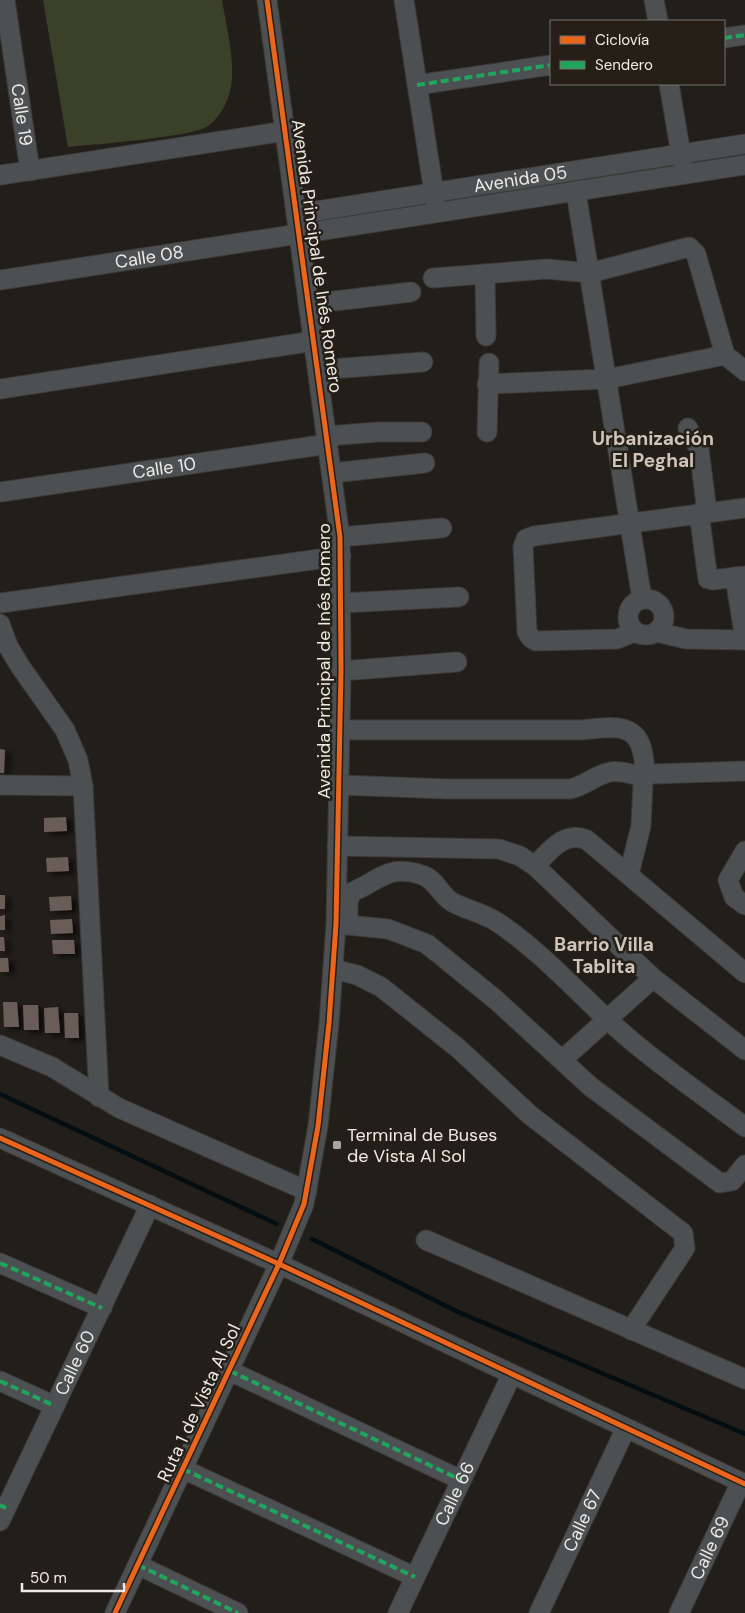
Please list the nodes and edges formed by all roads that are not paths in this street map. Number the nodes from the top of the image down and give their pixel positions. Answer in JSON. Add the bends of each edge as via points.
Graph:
{"nodes":[{"id":1,"x":5,"y":0,"type":"edge"},
{"id":2,"x":268,"y":0,"type":"edge"},
{"id":3,"x":404,"y":0,"type":"edge"},
{"id":4,"x":654,"y":0,"type":"edge"},
{"id":5,"x":658,"y":20,"type":"edge"},
{"id":6,"x":745,"y":35,"type":"edge"},
{"id":7,"x":725,"y":38,"type":"edge"},
{"id":8,"x":550,"y":65,"type":"edge"},
{"id":9,"x":668,"y":85,"type":"edge"},
{"id":10,"x":417,"y":86,"type":"junction"},
{"id":11,"x":286,"y":131,"type":"junction"},
{"id":12,"x":745,"y":144,"type":"edge"},
{"id":13,"x":681,"y":154,"type":"junction"},
{"id":14,"x":745,"y":165,"type":"edge"},
{"id":15,"x":30,"y":171,"type":"junction"},
{"id":16,"x":684,"y":174,"type":"junction"},
{"id":17,"x":0,"y":175,"type":"edge"},
{"id":18,"x":576,"y":192,"type":"junction"},
{"id":19,"x":435,"y":193,"type":"junction"},
{"id":20,"x":297,"y":214,"type":"junction"},
{"id":21,"x":437,"y":214,"type":"junction"},
{"id":22,"x":300,"y":234,"type":"junction"},
{"id":23,"x":590,"y":272,"type":"junction"},
{"id":24,"x":485,"y":274,"type":"junction"},
{"id":25,"x":433,"y":278,"type":"dead end"},
{"id":26,"x":0,"y":280,"type":"edge"},
{"id":27,"x":412,"y":292,"type":"dead end"},
{"id":28,"x":309,"y":304,"type":"junction"},
{"id":29,"x":486,"y":336,"type":"dead end"},
{"id":30,"x":314,"y":341,"type":"junction"},
{"id":31,"x":725,"y":355,"type":"junction"},
{"id":32,"x":423,"y":362,"type":"dead end"},
{"id":33,"x":489,"y":363,"type":"dead end"},
{"id":34,"x":318,"y":370,"type":"junction"},
{"id":35,"x":745,"y":371,"type":"edge"},
{"id":36,"x":607,"y":379,"type":"junction"},
{"id":37,"x":487,"y":384,"type":"junction"},
{"id":38,"x":0,"y":390,"type":"edge"},
{"id":39,"x":688,"y":428,"type":"dead end"},
{"id":40,"x":422,"y":432,"type":"dead end"},
{"id":41,"x":487,"y":432,"type":"dead end"},
{"id":42,"x":327,"y":440,"type":"junction"},
{"id":43,"x":425,"y":463,"type":"dead end"},
{"id":44,"x":332,"y":473,"type":"junction"},
{"id":45,"x":0,"y":492,"type":"edge"},
{"id":46,"x":745,"y":508,"type":"edge"},
{"id":47,"x":703,"y":512,"type":"junction"},
{"id":48,"x":630,"y":522,"type":"junction"},
{"id":49,"x":442,"y":528,"type":"dead end"},
{"id":50,"x":341,"y":546,"type":"junction"},
{"id":51,"x":740,"y":577,"type":"edge"},
{"id":52,"x":459,"y":597,"type":"dead end"},
{"id":53,"x":642,"y":599,"type":"junction"},
{"id":54,"x":341,"y":603,"type":"junction"},
{"id":55,"x":0,"y":604,"type":"edge"},
{"id":56,"x":0,"y":624,"type":"edge"},
{"id":57,"x":634,"y":632,"type":"junction"},
{"id":58,"x":658,"y":632,"type":"junction"},
{"id":59,"x":745,"y":640,"type":"edge"},
{"id":60,"x":457,"y":662,"type":"dead end"},
{"id":61,"x":341,"y":671,"type":"junction"},
{"id":62,"x":340,"y":730,"type":"junction"},
{"id":63,"x":745,"y":771,"type":"edge"},
{"id":64,"x":646,"y":776,"type":"junction"},
{"id":65,"x":0,"y":784,"type":"edge"},
{"id":66,"x":338,"y":784,"type":"junction"},
{"id":67,"x":83,"y":786,"type":"junction"},
{"id":68,"x":337,"y":846,"type":"junction"},
{"id":69,"x":745,"y":851,"type":"edge"},
{"id":70,"x":535,"y":866,"type":"junction"},
{"id":71,"x":629,"y":874,"type":"junction"},
{"id":72,"x":745,"y":905,"type":"edge"},
{"id":73,"x":342,"y":924,"type":"junction"},
{"id":74,"x":333,"y":969,"type":"junction"},
{"id":75,"x":745,"y":973,"type":"edge"},
{"id":76,"x":653,"y":978,"type":"junction"},
{"id":77,"x":607,"y":1018,"type":"junction"},
{"id":78,"x":0,"y":1045,"type":"edge"},
{"id":79,"x":745,"y":1050,"type":"edge"},
{"id":80,"x":562,"y":1060,"type":"junction"},
{"id":81,"x":99,"y":1097,"type":"junction"},
{"id":82,"x":745,"y":1127,"type":"edge"},
{"id":83,"x":0,"y":1138,"type":"edge"},
{"id":84,"x":745,"y":1165,"type":"edge"},
{"id":85,"x":306,"y":1197,"type":"junction"},
{"id":86,"x":150,"y":1205,"type":"junction"},
{"id":87,"x":426,"y":1240,"type":"dead end"},
{"id":88,"x":0,"y":1262,"type":"edge"},
{"id":89,"x":280,"y":1264,"type":"junction"},
{"id":90,"x":102,"y":1308,"type":"junction"},
{"id":91,"x":631,"y":1330,"type":"junction"},
{"id":92,"x":230,"y":1371,"type":"junction"},
{"id":93,"x":512,"y":1374,"type":"junction"},
{"id":94,"x":745,"y":1379,"type":"edge"},
{"id":95,"x":0,"y":1381,"type":"edge"},
{"id":96,"x":55,"y":1406,"type":"junction"},
{"id":97,"x":626,"y":1428,"type":"junction"},
{"id":98,"x":183,"y":1469,"type":"junction"},
{"id":99,"x":461,"y":1480,"type":"junction"},
{"id":100,"x":743,"y":1483,"type":"edge"},
{"id":101,"x":2,"y":1511,"type":"edge"},
{"id":102,"x":138,"y":1566,"type":"junction"},
{"id":103,"x":415,"y":1577,"type":"junction"},
{"id":104,"x":115,"y":1613,"type":"edge"},
{"id":105,"x":238,"y":1613,"type":"edge"},
{"id":106,"x":398,"y":1613,"type":"edge"},
{"id":107,"x":539,"y":1613,"type":"edge"},
{"id":108,"x":680,"y":1613,"type":"edge"}],
"edges":[{"from":1,"to":15,"type":"street","name":"Calle 19"},
{"from":2,"to":11,"type":"street","name":"Avenida Principal de Inés Romero"},
{"from":3,"to":10,"type":"street"},
{"from":4,"to":5,"type":"street"},
{"from":6,"to":7,"type":"street"},
{"from":8,"to":10,"type":"street"},
{"from":9,"to":13,"type":"street"},
{"from":10,"to":19,"type":"street"},
{"from":11,"to":15,"type":"street"},
{"from":11,"to":20,"type":"street","name":"Avenida Principal de Inés Romero"},
{"from":12,"to":13,"type":"street","name":"Avenida 05"},
{"from":13,"to":16,"type":"street"},
{"from":13,"to":19,"type":"street","name":"Avenida 05"},
{"from":14,"to":16,"type":"street","name":"Avenida 05"},
{"from":15,"to":17,"type":"street"},
{"from":16,"to":18,"type":"street","name":"Avenida 05"},
{"from":18,"to":21,"type":"street","name":"Avenida 05"},
{"from":18,"to":23,"type":"street"},
{"from":19,"to":20,"type":"street","name":"Avenida 05"},
{"from":19,"to":21,"type":"street"},
{"from":20,"to":22,"type":"street","name":"Avenida Principal de Inés Romero"},
{"from":21,"to":22,"type":"street","name":"Avenida 05"},
{"from":22,"to":26,"type":"street","name":"Calle 08"},
{"from":22,"to":28,"type":"street","name":"Avenida Principal de Inés Romero"},
{"from":23,"to":24,"type":"street","via":[[548,269]]},
{"from":23,"to":31,"type":"street","via":[[683,247],[693,249]]},
{"from":23,"to":36,"type":"street"},
{"from":24,"to":25,"type":"street"},
{"from":24,"to":29,"type":"street"},
{"from":27,"to":28,"type":"street"},
{"from":28,"to":30,"type":"street","name":"Avenida Principal de Inés Romero"},
{"from":30,"to":34,"type":"street","name":"Avenida Principal de Inés Romero"},
{"from":30,"to":38,"type":"street"},
{"from":31,"to":35,"type":"street"},
{"from":31,"to":36,"type":"street"},
{"from":32,"to":34,"type":"street"},
{"from":33,"to":37,"type":"street"},
{"from":34,"to":42,"type":"street","name":"Avenida Principal de Inés Romero"},
{"from":36,"to":37,"type":"street"},
{"from":36,"to":48,"type":"street"},
{"from":37,"to":41,"type":"street"},
{"from":39,"to":47,"type":"street","via":[[698,448]]},
{"from":40,"to":42,"type":"street","name":"Calle 10","via":[[378,432]]},
{"from":42,"to":44,"type":"street","name":"Avenida Principal de Inés Romero"},
{"from":42,"to":45,"type":"street","name":"Calle 10"},
{"from":43,"to":44,"type":"street"},
{"from":44,"to":50,"type":"street","name":"Avenida Principal de Inés Romero"},
{"from":46,"to":47,"type":"street"},
{"from":47,"to":48,"type":"street"},
{"from":47,"to":51,"type":"street","via":[[708,579]]},
{"from":48,"to":53,"type":"street"},
{"from":48,"to":57,"type":"street","via":[[526,539],[524,566],[527,632],[531,638],[617,639]]},
{"from":49,"to":50,"type":"street"},
{"from":50,"to":54,"type":"street","name":"Avenida Principal de Inés Romero"},
{"from":50,"to":55,"type":"street"},
{"from":51,"to":59,"type":"street"},
{"from":52,"to":54,"type":"street"},
{"from":53,"to":57,"type":"street","via":[[633,604],[628,613]]},
{"from":53,"to":58,"type":"street","via":[[652,600],[663,609],[665,619]]},
{"from":54,"to":61,"type":"street","name":"Avenida Principal de Inés Romero"},
{"from":56,"to":67,"type":"street","via":[[20,666],[65,730],[78,760]]},
{"from":57,"to":58,"type":"street","via":[[646,636]]},
{"from":58,"to":59,"type":"street","via":[[686,639]]},
{"from":60,"to":61,"type":"street"},
{"from":61,"to":62,"type":"street","name":"Avenida Principal de Inés Romero"},
{"from":62,"to":64,"type":"street","via":[[623,729],[639,738]]},
{"from":62,"to":66,"type":"street","name":"Avenida Principal de Inés Romero"},
{"from":63,"to":64,"type":"street"},
{"from":64,"to":66,"type":"street","via":[[613,771],[599,774],[580,787],[570,789],[449,789]]},
{"from":64,"to":71,"type":"street","via":[[641,826]]},
{"from":65,"to":67,"type":"street"},
{"from":66,"to":68,"type":"street","name":"Avenida Principal de Inés Romero"},
{"from":67,"to":81,"type":"street"},
{"from":68,"to":70,"type":"street","via":[[498,849],[520,856]]},
{"from":68,"to":73,"type":"street","name":"Avenida Principal de Inés Romero"},
{"from":69,"to":72,"type":"street","via":[[728,880],[732,892]]},
{"from":70,"to":71,"type":"street","via":[[556,845],[578,837],[587,840]]},
{"from":70,"to":76,"type":"street"},
{"from":71,"to":75,"type":"street"},
{"from":73,"to":74,"type":"street","name":"Avenida Principal de Inés Romero"},
{"from":73,"to":77,"type":"street","via":[[352,892],[394,870],[421,874],[451,901],[498,923],[551,965]]},
{"from":73,"to":80,"type":"street","via":[[388,929],[427,944]]},
{"from":74,"to":85,"type":"street","name":"Avenida Principal de Inés Romero","via":[[318,1126]]},
{"from":74,"to":91,"type":"street","via":[[357,975],[381,987],[459,1049],[530,1115],[683,1233],[685,1248]]},
{"from":76,"to":77,"type":"street"},
{"from":76,"to":79,"type":"street"},
{"from":77,"to":80,"type":"street"},
{"from":77,"to":82,"type":"street","via":[[632,1042]]},
{"from":78,"to":81,"type":"street","via":[[52,1067]]},
{"from":80,"to":84,"type":"street","via":[[591,1087],[720,1184],[732,1181]]},
{"from":81,"to":85,"type":"street"},
{"from":83,"to":86,"type":"street"},
{"from":85,"to":89,"type":"street","name":"Ruta 1 de Vista Al Sol"},
{"from":86,"to":89,"type":"street"},
{"from":86,"to":90,"type":"street","name":"Calle 60"},
{"from":87,"to":91,"type":"street"},
{"from":88,"to":90,"type":"street"},
{"from":89,"to":92,"type":"street","name":"Ruta 1 de Vista Al Sol"},
{"from":89,"to":93,"type":"street"},
{"from":90,"to":96,"type":"street","name":"Calle 60"},
{"from":91,"to":94,"type":"street"},
{"from":92,"to":98,"type":"street","name":"Ruta 1 de Vista Al Sol"},
{"from":92,"to":99,"type":"street"},
{"from":93,"to":97,"type":"street"},
{"from":93,"to":99,"type":"street","name":"Calle 66"},
{"from":95,"to":96,"type":"street"},
{"from":96,"to":101,"type":"street","name":"Calle 60"},
{"from":97,"to":100,"type":"street"},
{"from":97,"to":107,"type":"street","name":"Calle 67"},
{"from":98,"to":102,"type":"street","name":"Ruta 1 de Vista Al Sol"},
{"from":98,"to":103,"type":"street"},
{"from":99,"to":103,"type":"street","name":"Calle 66"},
{"from":100,"to":108,"type":"street","name":"Calle 69"},
{"from":102,"to":104,"type":"street","name":"Ruta 1 de Vista Al Sol"},
{"from":102,"to":105,"type":"street"},
{"from":103,"to":106,"type":"street","name":"Calle 66"}]}
